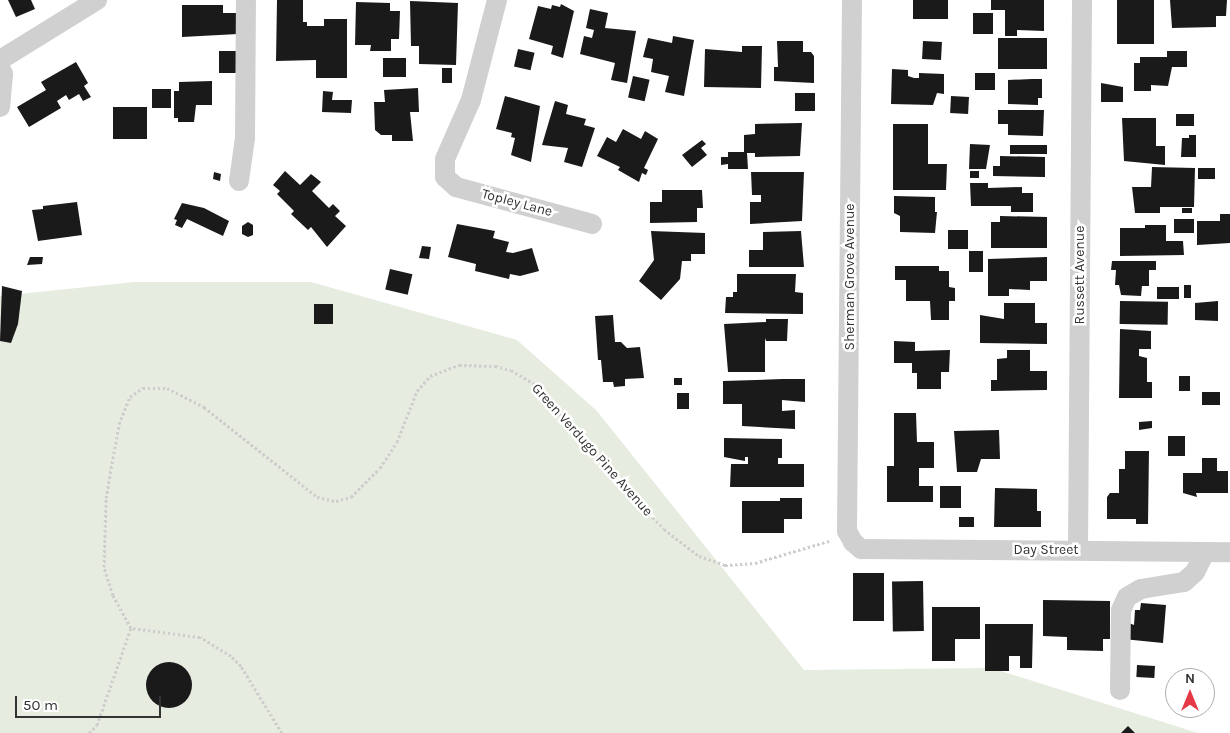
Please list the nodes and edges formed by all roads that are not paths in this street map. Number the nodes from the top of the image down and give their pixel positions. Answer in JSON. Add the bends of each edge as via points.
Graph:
{"nodes":[{"id":1,"x":97,"y":0,"type":"edge"},
{"id":2,"x":246,"y":0,"type":"edge"},
{"id":3,"x":497,"y":0,"type":"edge"},
{"id":4,"x":852,"y":0,"type":"edge"},
{"id":5,"x":1082,"y":0,"type":"edge"},
{"id":6,"x":0,"y":60,"type":"edge"},
{"id":7,"x":0,"y":68,"type":"edge"},
{"id":8,"x":0,"y":107,"type":"edge"},
{"id":9,"x":239,"y":181,"type":"dead end"},
{"id":10,"x":592,"y":224,"type":"dead end"},
{"id":11,"x":861,"y":549,"type":"joint"},
{"id":12,"x":1078,"y":550,"type":"junction"},
{"id":13,"x":1205,"y":552,"type":"junction"},
{"id":14,"x":1230,"y":552,"type":"edge"},
{"id":15,"x":1120,"y":690,"type":"dead end"}],
"edges":[{"from":1,"to":6,"type":"street"},
{"from":2,"to":9,"type":"street","via":[[245,138]]},
{"from":3,"to":10,"type":"street","name":"Topley Lane","via":[[471,100],[445,159],[445,177],[456,187]]},
{"from":4,"to":11,"type":"street","name":"Sherman Grove Avenue","via":[[848,532]]},
{"from":5,"to":12,"type":"street","name":"Russett Avenue"},
{"from":7,"to":8,"type":"street","via":[[3,74]]},
{"from":11,"to":12,"type":"street","name":"Day Street"},
{"from":12,"to":13,"type":"street","name":"Day Street"},
{"from":13,"to":14,"type":"street","name":"Day Street"},
{"from":13,"to":15,"type":"street","via":[[1196,572],[1184,582],[1140,590],[1127,597],[1121,610]]}]}
